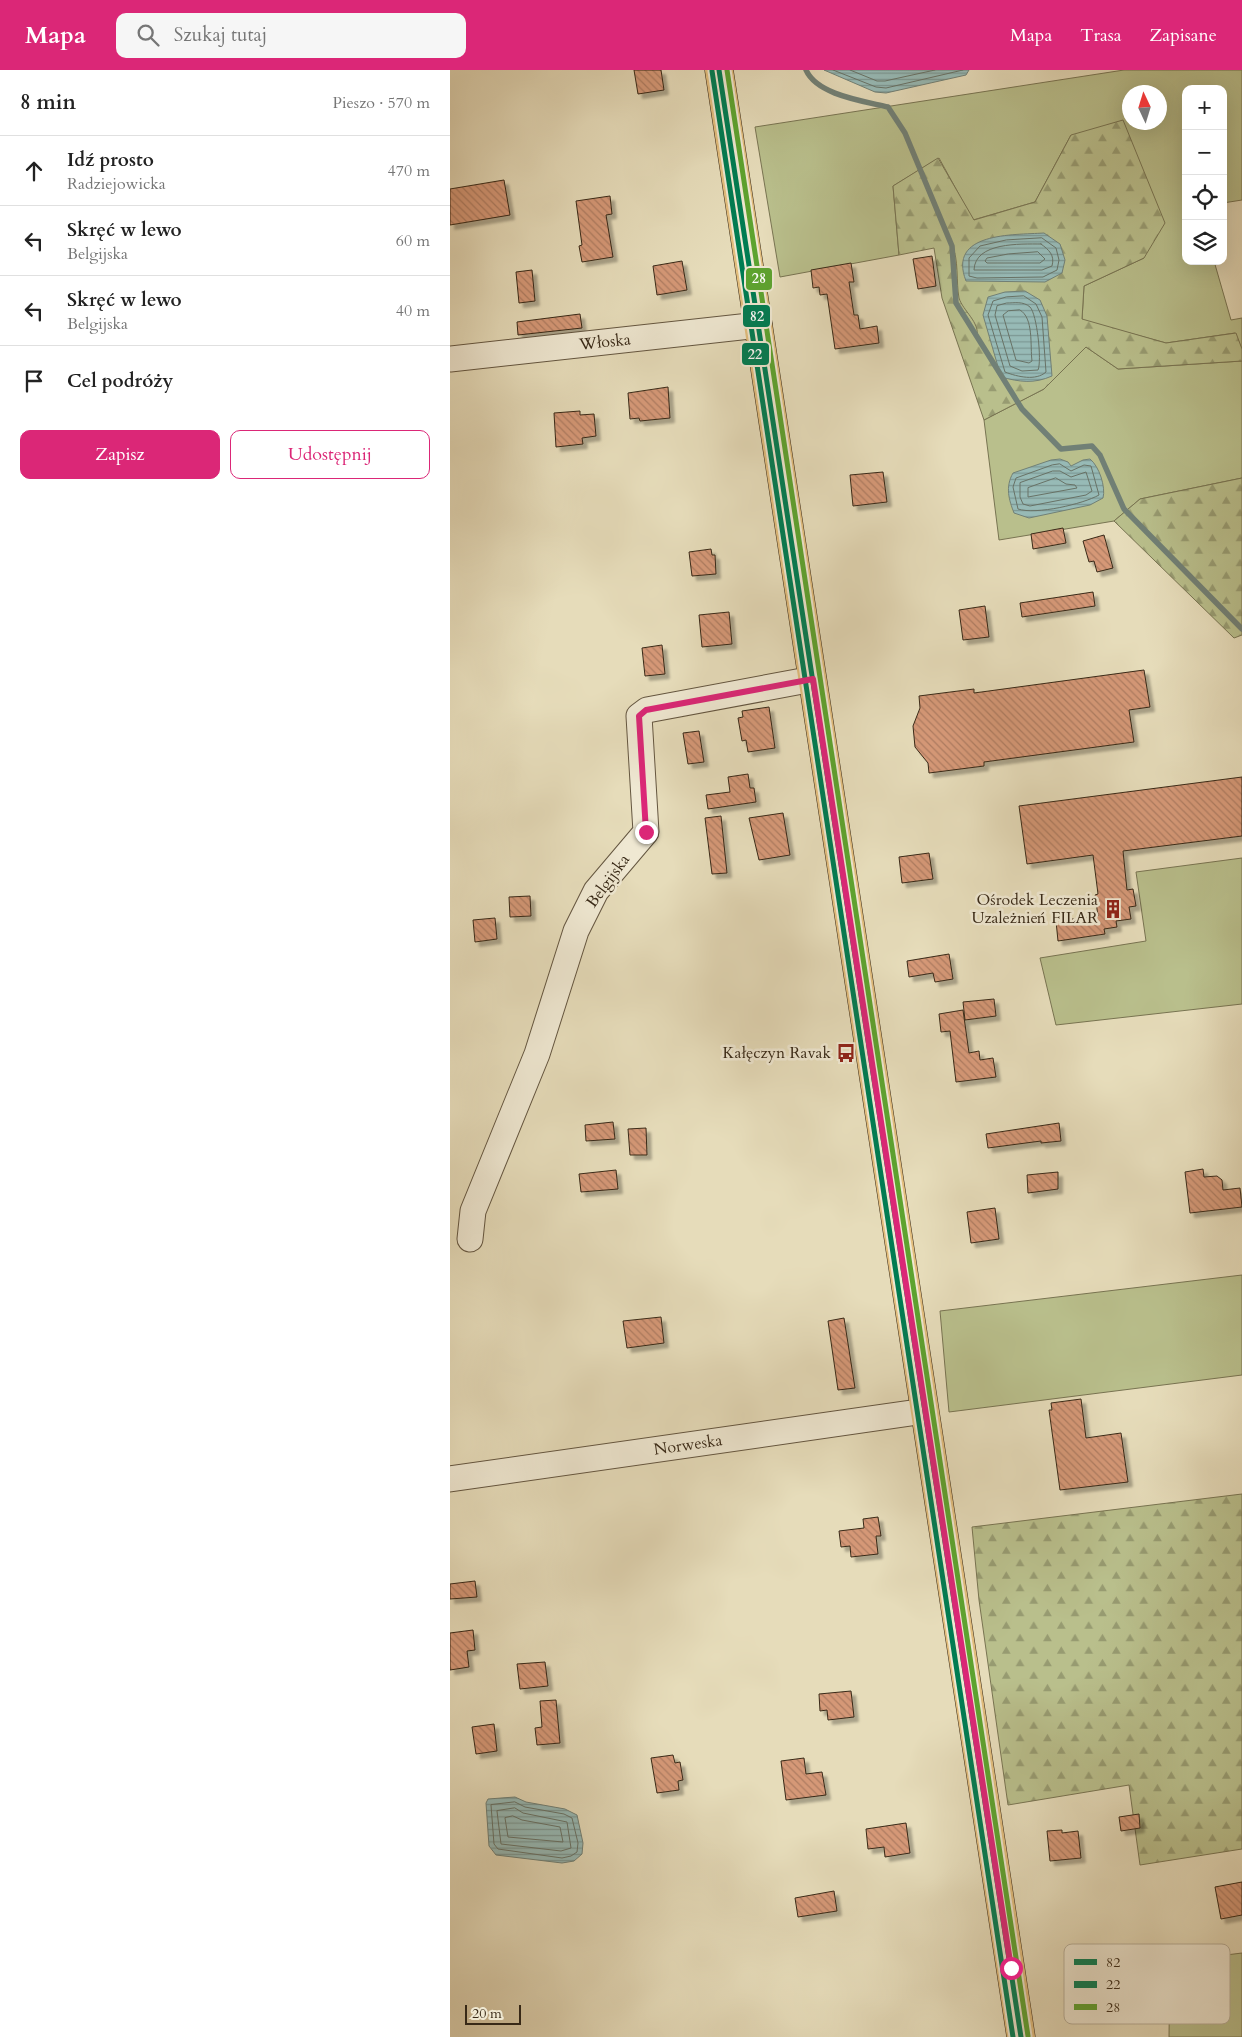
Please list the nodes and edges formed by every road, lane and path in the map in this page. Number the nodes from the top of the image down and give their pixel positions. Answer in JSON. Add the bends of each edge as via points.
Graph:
{"nodes":[{"id":1,"x":719,"y":70,"type":"edge"},
{"id":2,"x":759,"y":325,"type":"junction"},
{"id":3,"x":450,"y":359,"type":"edge"},
{"id":4,"x":813,"y":679,"type":"junction"},
{"id":5,"x":470,"y":1238,"type":"dead end"},
{"id":6,"x":925,"y":1411,"type":"junction"},
{"id":7,"x":450,"y":1479,"type":"edge"},
{"id":8,"x":1021,"y":2037,"type":"edge"}],
"edges":[{"from":1,"to":2,"type":"main road"},
{"from":2,"to":3,"type":"street","name":"Włoska"},
{"from":2,"to":4,"type":"main road"},
{"from":4,"to":5,"type":"street","name":"Belgijska","via":[[646,710],[639,716],[646,832],[596,891],[576,931],[537,1054],[473,1211]]},
{"from":4,"to":6,"type":"main road"},
{"from":6,"to":7,"type":"street","name":"Norweska"},
{"from":6,"to":8,"type":"main road"}]}
